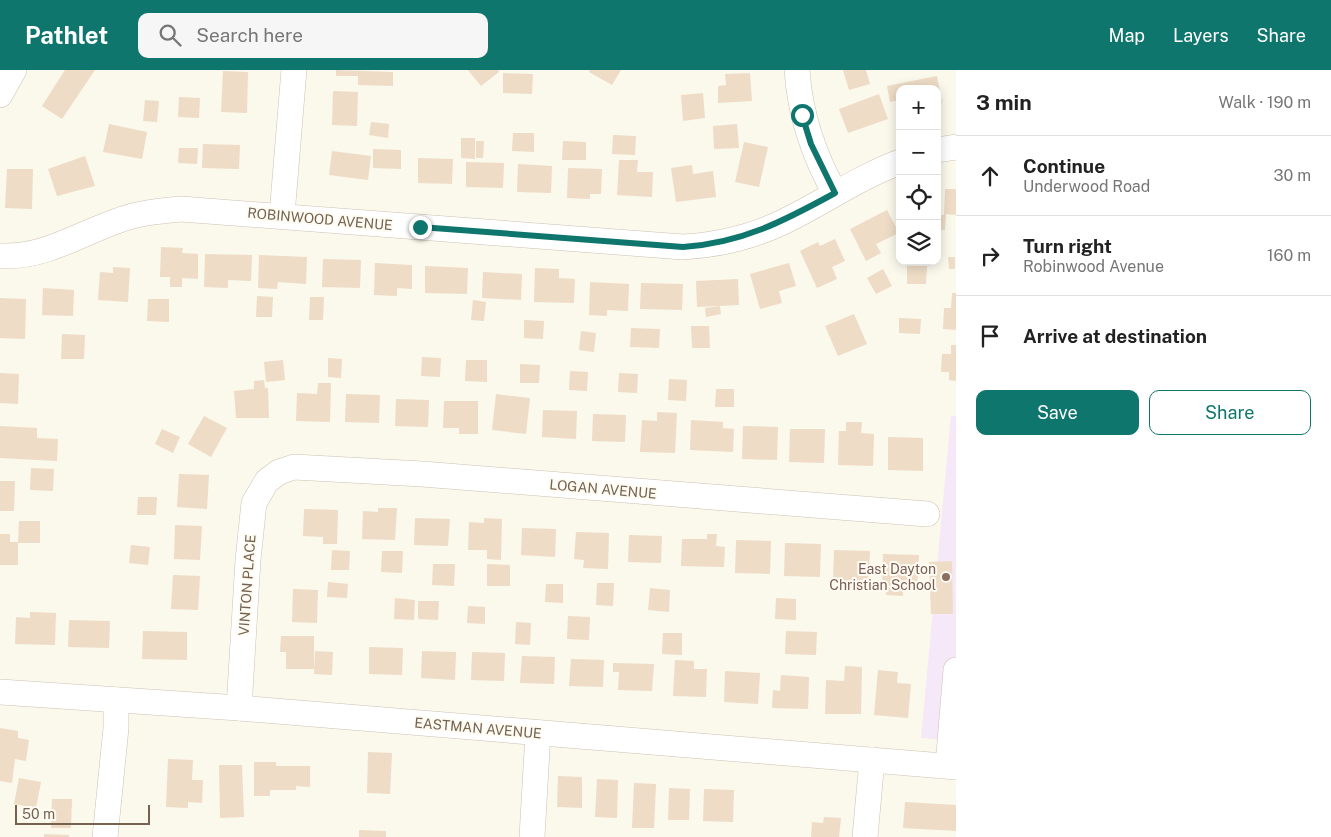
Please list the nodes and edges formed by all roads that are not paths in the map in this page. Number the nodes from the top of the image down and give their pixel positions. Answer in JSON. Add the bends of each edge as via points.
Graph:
{"nodes":[{"id":1,"x":14,"y":70,"type":"edge"},
{"id":2,"x":294,"y":70,"type":"edge"},
{"id":3,"x":797,"y":70,"type":"edge"},
{"id":4,"x":0,"y":95,"type":"edge"},
{"id":5,"x":956,"y":147,"type":"edge"},
{"id":6,"x":941,"y":149,"type":"edge"},
{"id":7,"x":896,"y":164,"type":"edge"},
{"id":8,"x":835,"y":193,"type":"junction"},
{"id":9,"x":282,"y":215,"type":"junction"},
{"id":10,"x":0,"y":256,"type":"edge"},
{"id":11,"x":279,"y":472,"type":"joint"},
{"id":12,"x":927,"y":514,"type":"dead end"},
{"id":13,"x":956,"y":670,"type":"edge"},
{"id":14,"x":0,"y":692,"type":"edge"},
{"id":15,"x":116,"y":700,"type":"junction"},
{"id":16,"x":238,"y":708,"type":"junction"},
{"id":17,"x":954,"y":715,"type":"edge"},
{"id":18,"x":538,"y":733,"type":"junction"},
{"id":19,"x":872,"y":760,"type":"junction"},
{"id":20,"x":952,"y":766,"type":"edge"},
{"id":21,"x":105,"y":837,"type":"edge"},
{"id":22,"x":532,"y":837,"type":"edge"},
{"id":23,"x":865,"y":837,"type":"edge"}],
"edges":[{"from":1,"to":4,"type":"street"},
{"from":2,"to":9,"type":"street"},
{"from":3,"to":8,"type":"street","via":[[802,115],[811,144]]},
{"from":5,"to":6,"type":"street"},
{"from":7,"to":8,"type":"street","name":"ROBINWOOD AVENUE"},
{"from":8,"to":9,"type":"street","name":"ROBINWOOD AVENUE","via":[[783,222],[748,236],[707,246],[683,247]]},
{"from":9,"to":10,"type":"street","name":"ROBINWOOD AVENUE","via":[[195,209],[153,212],[117,220],[48,250]]},
{"from":11,"to":12,"type":"street","name":"LOGAN AVENUE","via":[[303,467],[343,469]]},
{"from":11,"to":16,"type":"street","name":"VINTON PLACE","via":[[267,481],[254,503]]},
{"from":13,"to":17,"type":"street"},
{"from":14,"to":15,"type":"street","name":"EASTMAN AVENUE"},
{"from":15,"to":16,"type":"street","name":"EASTMAN AVENUE"},
{"from":15,"to":21,"type":"street"},
{"from":16,"to":18,"type":"street","name":"EASTMAN AVENUE"},
{"from":17,"to":20,"type":"street"},
{"from":18,"to":19,"type":"street","name":"EASTMAN AVENUE"},
{"from":18,"to":22,"type":"street"},
{"from":19,"to":20,"type":"street","name":"EASTMAN AVENUE"},
{"from":19,"to":23,"type":"street"}]}
